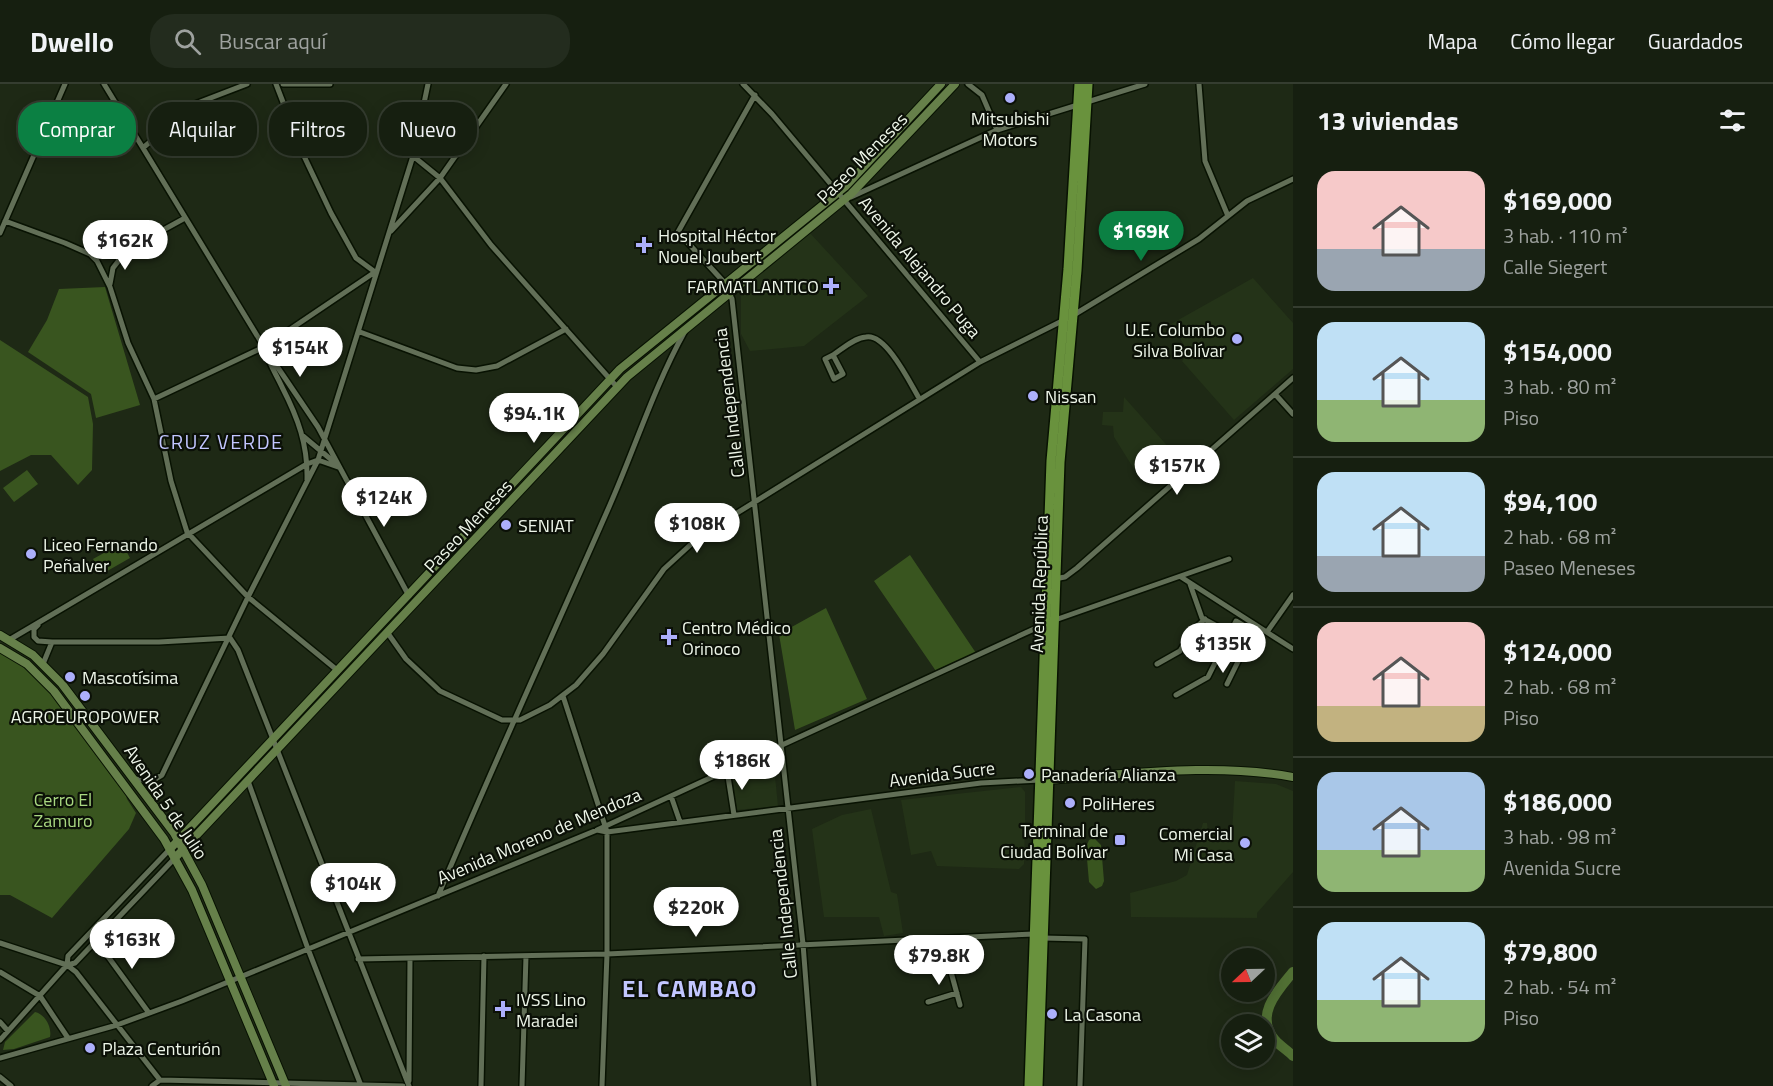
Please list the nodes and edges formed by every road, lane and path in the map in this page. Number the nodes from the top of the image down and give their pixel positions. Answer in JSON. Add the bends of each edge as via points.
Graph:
{"nodes":[{"id":1,"x":64,"y":84,"type":"edge"},
{"id":2,"x":104,"y":84,"type":"edge"},
{"id":3,"x":247,"y":84,"type":"edge"},
{"id":4,"x":276,"y":84,"type":"edge"},
{"id":5,"x":283,"y":84,"type":"edge"},
{"id":6,"x":330,"y":84,"type":"edge"},
{"id":7,"x":428,"y":84,"type":"edge"},
{"id":8,"x":506,"y":84,"type":"edge"},
{"id":9,"x":743,"y":84,"type":"edge"},
{"id":10,"x":941,"y":84,"type":"edge"},
{"id":11,"x":955,"y":84,"type":"edge"},
{"id":12,"x":968,"y":84,"type":"edge"},
{"id":13,"x":1079,"y":84,"type":"edge"},
{"id":14,"x":1088,"y":84,"type":"edge"},
{"id":15,"x":1145,"y":84,"type":"edge"},
{"id":16,"x":1199,"y":84,"type":"edge"},
{"id":17,"x":755,"y":95,"type":"junction"},
{"id":18,"x":424,"y":102,"type":"edge"},
{"id":19,"x":1082,"y":105,"type":"junction"},
{"id":20,"x":997,"y":130,"type":"junction"},
{"id":21,"x":144,"y":147,"type":"junction"},
{"id":22,"x":413,"y":156,"type":"joint"},
{"id":23,"x":440,"y":178,"type":"junction"},
{"id":24,"x":1293,"y":179,"type":"edge"},
{"id":25,"x":837,"y":193,"type":"junction"},
{"id":26,"x":844,"y":200,"type":"junction"},
{"id":27,"x":1228,"y":216,"type":"junction"},
{"id":28,"x":185,"y":218,"type":"junction"},
{"id":29,"x":5,"y":221,"type":"junction"},
{"id":30,"x":390,"y":232,"type":"junction"},
{"id":31,"x":0,"y":233,"type":"edge"},
{"id":32,"x":129,"y":250,"type":"junction"},
{"id":33,"x":90,"y":254,"type":"junction"},
{"id":34,"x":375,"y":272,"type":"junction"},
{"id":35,"x":110,"y":285,"type":"junction"},
{"id":36,"x":728,"y":290,"type":"junction"},
{"id":37,"x":1072,"y":316,"type":"junction"},
{"id":38,"x":1063,"y":321,"type":"junction"},
{"id":39,"x":566,"y":329,"type":"junction"},
{"id":40,"x":686,"y":329,"type":"junction"},
{"id":41,"x":360,"y":332,"type":"junction"},
{"id":42,"x":264,"y":347,"type":"junction"},
{"id":43,"x":832,"y":355,"type":"dead end"},
{"id":44,"x":980,"y":362,"type":"junction"},
{"id":45,"x":1293,"y":378,"type":"edge"},
{"id":46,"x":611,"y":379,"type":"junction"},
{"id":47,"x":617,"y":387,"type":"junction"},
{"id":48,"x":1275,"y":394,"type":"junction"},
{"id":49,"x":919,"y":398,"type":"junction"},
{"id":50,"x":154,"y":399,"type":"junction"},
{"id":51,"x":1293,"y":414,"type":"edge"},
{"id":52,"x":318,"y":427,"type":"junction"},
{"id":53,"x":303,"y":436,"type":"junction"},
{"id":54,"x":324,"y":442,"type":"junction"},
{"id":55,"x":321,"y":450,"type":"junction"},
{"id":56,"x":318,"y":460,"type":"junction"},
{"id":57,"x":307,"y":464,"type":"junction"},
{"id":58,"x":338,"y":467,"type":"junction"},
{"id":59,"x":291,"y":473,"type":"junction"},
{"id":60,"x":307,"y":482,"type":"junction"},
{"id":61,"x":756,"y":501,"type":"junction"},
{"id":62,"x":187,"y":532,"type":"junction"},
{"id":63,"x":1228,"y":559,"type":"dead end"},
{"id":64,"x":1181,"y":577,"type":"junction"},
{"id":65,"x":1051,"y":579,"type":"junction"},
{"id":66,"x":1190,"y":583,"type":"junction"},
{"id":67,"x":1293,"y":595,"type":"edge"},
{"id":68,"x":409,"y":596,"type":"junction"},
{"id":69,"x":248,"y":597,"type":"junction"},
{"id":70,"x":46,"y":619,"type":"junction"},
{"id":71,"x":1205,"y":619,"type":"junction"},
{"id":72,"x":1050,"y":622,"type":"junction"},
{"id":73,"x":387,"y":632,"type":"junction"},
{"id":74,"x":1267,"y":632,"type":"junction"},
{"id":75,"x":1230,"y":633,"type":"junction"},
{"id":76,"x":0,"y":635,"type":"edge"},
{"id":77,"x":230,"y":638,"type":"junction"},
{"id":78,"x":9,"y":640,"type":"junction"},
{"id":79,"x":52,"y":642,"type":"junction"},
{"id":80,"x":0,"y":648,"type":"edge"},
{"id":81,"x":1293,"y":649,"type":"edge"},
{"id":82,"x":43,"y":664,"type":"junction"},
{"id":83,"x":1157,"y":664,"type":"dead end"},
{"id":84,"x":338,"y":670,"type":"junction"},
{"id":85,"x":1227,"y":684,"type":"dead end"},
{"id":86,"x":1176,"y":695,"type":"dead end"},
{"id":87,"x":563,"y":696,"type":"junction"},
{"id":88,"x":512,"y":721,"type":"junction"},
{"id":89,"x":274,"y":738,"type":"junction"},
{"id":90,"x":782,"y":747,"type":"junction"},
{"id":91,"x":278,"y":749,"type":"junction"},
{"id":92,"x":728,"y":770,"type":"junction"},
{"id":93,"x":1293,"y":777,"type":"edge"},
{"id":94,"x":135,"y":779,"type":"junction"},
{"id":95,"x":1044,"y":780,"type":"junction"},
{"id":96,"x":249,"y":781,"type":"junction"},
{"id":97,"x":671,"y":796,"type":"junction"},
{"id":98,"x":788,"y":810,"type":"junction"},
{"id":99,"x":734,"y":815,"type":"junction"},
{"id":100,"x":680,"y":822,"type":"junction"},
{"id":101,"x":606,"y":824,"type":"junction"},
{"id":102,"x":597,"y":830,"type":"junction"},
{"id":103,"x":607,"y":832,"type":"junction"},
{"id":104,"x":178,"y":840,"type":"junction"},
{"id":105,"x":170,"y":849,"type":"junction"},
{"id":106,"x":183,"y":849,"type":"junction"},
{"id":107,"x":175,"y":858,"type":"junction"},
{"id":108,"x":438,"y":896,"type":"junction"},
{"id":109,"x":347,"y":933,"type":"junction"},
{"id":110,"x":1039,"y":936,"type":"junction"},
{"id":111,"x":942,"y":939,"type":"junction"},
{"id":112,"x":96,"y":940,"type":"junction"},
{"id":113,"x":0,"y":943,"type":"edge"},
{"id":114,"x":803,"y":944,"type":"junction"},
{"id":115,"x":308,"y":949,"type":"junction"},
{"id":116,"x":607,"y":954,"type":"junction"},
{"id":117,"x":526,"y":956,"type":"junction"},
{"id":118,"x":484,"y":957,"type":"junction"},
{"id":119,"x":410,"y":958,"type":"junction"},
{"id":120,"x":358,"y":959,"type":"junction"},
{"id":121,"x":67,"y":965,"type":"junction"},
{"id":122,"x":0,"y":972,"type":"edge"},
{"id":123,"x":241,"y":976,"type":"junction"},
{"id":124,"x":230,"y":980,"type":"junction"},
{"id":125,"x":957,"y":993,"type":"junction"},
{"id":126,"x":40,"y":996,"type":"junction"},
{"id":127,"x":928,"y":1002,"type":"dead end"},
{"id":128,"x":960,"y":1005,"type":"dead end"},
{"id":129,"x":149,"y":1013,"type":"junction"},
{"id":130,"x":0,"y":1022,"type":"edge"},
{"id":131,"x":117,"y":1025,"type":"junction"},
{"id":132,"x":8,"y":1031,"type":"junction"},
{"id":133,"x":68,"y":1038,"type":"junction"},
{"id":134,"x":0,"y":1040,"type":"edge"},
{"id":135,"x":0,"y":1058,"type":"edge"},
{"id":136,"x":0,"y":1078,"type":"edge"},
{"id":137,"x":160,"y":1080,"type":"junction"},
{"id":138,"x":360,"y":1083,"type":"junction"},
{"id":139,"x":286,"y":1084,"type":"edge"},
{"id":140,"x":274,"y":1085,"type":"edge"},
{"id":141,"x":8,"y":1086,"type":"edge"},
{"id":142,"x":152,"y":1086,"type":"edge"},
{"id":143,"x":403,"y":1086,"type":"edge"},
{"id":144,"x":409,"y":1086,"type":"edge"},
{"id":145,"x":481,"y":1086,"type":"edge"},
{"id":146,"x":522,"y":1086,"type":"edge"},
{"id":147,"x":602,"y":1086,"type":"edge"},
{"id":148,"x":814,"y":1086,"type":"edge"},
{"id":149,"x":1029,"y":1086,"type":"edge"},
{"id":150,"x":1038,"y":1086,"type":"edge"},
{"id":151,"x":1080,"y":1086,"type":"edge"}],
"edges":[{"from":1,"to":29,"type":"street"},
{"from":2,"to":21,"type":"street"},
{"from":3,"to":21,"type":"street","via":[[195,104]]},
{"from":4,"to":34,"type":"street","via":[[331,213],[357,258]]},
{"from":5,"to":6,"type":"street"},
{"from":7,"to":18,"type":"street"},
{"from":8,"to":23,"type":"street"},
{"from":9,"to":17,"type":"street","name":"Avenida Alejandro Puga"},
{"from":10,"to":25,"type":"street","name":"Paseo Meneses"},
{"from":11,"to":26,"type":"street","name":"Paseo Meneses"},
{"from":12,"to":20,"type":"street","via":[[982,94]]},
{"from":13,"to":19,"type":"main road","name":"Avenida República"},
{"from":14,"to":19,"type":"main road","name":"Avenida República"},
{"from":15,"to":19,"type":"street"},
{"from":16,"to":27,"type":"street","via":[[1205,161]]},
{"from":17,"to":25,"type":"street","name":"Avenida Alejandro Puga"},
{"from":17,"to":36,"type":"street","via":[[678,232]]},
{"from":19,"to":20,"type":"street"},
{"from":19,"to":37,"type":"main road","name":"Avenida República"},
{"from":19,"to":38,"type":"main road","name":"Avenida República"},
{"from":20,"to":26,"type":"street"},
{"from":21,"to":28,"type":"street"},
{"from":22,"to":23,"type":"street"},
{"from":22,"to":30,"type":"street"},
{"from":23,"to":30,"type":"street"},
{"from":23,"to":39,"type":"street","via":[[491,245]]},
{"from":24,"to":27,"type":"street","via":[[1257,196]]},
{"from":25,"to":26,"type":"street","name":"Avenida Alejandro Puga"},
{"from":25,"to":36,"type":"street","name":"Paseo Meneses"},
{"from":26,"to":36,"type":"street","name":"Paseo Meneses"},
{"from":26,"to":44,"type":"street","name":"Avenida Alejandro Puga"},
{"from":27,"to":37,"type":"street","via":[[1199,239]]},
{"from":28,"to":32,"type":"street"},
{"from":28,"to":42,"type":"street"},
{"from":29,"to":31,"type":"street"},
{"from":29,"to":33,"type":"street"},
{"from":30,"to":34,"type":"street"},
{"from":32,"to":33,"type":"street","via":[[105,257]]},
{"from":32,"to":35,"type":"street","via":[[113,268]]},
{"from":33,"to":35,"type":"street"},
{"from":34,"to":41,"type":"street"},
{"from":34,"to":42,"type":"street"},
{"from":35,"to":50,"type":"street","via":[[128,343]]},
{"from":36,"to":40,"type":"street","name":"Paseo Meneses"},
{"from":36,"to":46,"type":"street","name":"Paseo Meneses"},
{"from":36,"to":61,"type":"street","name":"Calle Independencia"},
{"from":37,"to":38,"type":"street"},
{"from":37,"to":65,"type":"main road","name":"Avenida República"},
{"from":38,"to":44,"type":"street"},
{"from":38,"to":65,"type":"main road","name":"Avenida República","via":[[1050,461]]},
{"from":39,"to":41,"type":"street","via":[[497,366],[476,370],[457,368]]},
{"from":39,"to":46,"type":"street"},
{"from":40,"to":47,"type":"street","name":"Paseo Meneses"},
{"from":40,"to":88,"type":"street"},
{"from":41,"to":54,"type":"street"},
{"from":42,"to":50,"type":"street"},
{"from":42,"to":52,"type":"street"},
{"from":42,"to":53,"type":"street"},
{"from":43,"to":49,"type":"street","via":[[866,336],[874,338],[891,351]]},
{"from":44,"to":49,"type":"street"},
{"from":45,"to":48,"type":"street"},
{"from":46,"to":47,"type":"street"},
{"from":46,"to":68,"type":"street","name":"Paseo Meneses"},
{"from":47,"to":73,"type":"street","name":"Paseo Meneses"},
{"from":48,"to":51,"type":"street"},
{"from":48,"to":65,"type":"street","via":[[1077,568],[1065,577]]},
{"from":49,"to":61,"type":"street"},
{"from":50,"to":62,"type":"street","via":[[171,481]]},
{"from":52,"to":53,"type":"street","via":[[315,438]]},
{"from":52,"to":54,"type":"street"},
{"from":53,"to":55,"type":"street"},
{"from":53,"to":57,"type":"street"},
{"from":54,"to":55,"type":"street"},
{"from":54,"to":58,"type":"street"},
{"from":55,"to":56,"type":"street"},
{"from":55,"to":58,"type":"street"},
{"from":56,"to":57,"type":"street"},
{"from":56,"to":58,"type":"street"},
{"from":56,"to":60,"type":"street"},
{"from":57,"to":59,"type":"street"},
{"from":57,"to":60,"type":"street"},
{"from":58,"to":68,"type":"street"},
{"from":59,"to":60,"type":"street","via":[[303,474]]},
{"from":59,"to":62,"type":"street"},
{"from":60,"to":69,"type":"street"},
{"from":61,"to":87,"type":"street","via":[[700,537],[664,569],[603,654]]},
{"from":61,"to":90,"type":"street","name":"Calle Independencia"},
{"from":62,"to":69,"type":"street"},
{"from":62,"to":70,"type":"street"},
{"from":63,"to":64,"type":"street","name":"Avenida Moreno de Mendoza"},
{"from":64,"to":66,"type":"street"},
{"from":64,"to":72,"type":"street","name":"Avenida Moreno de Mendoza"},
{"from":65,"to":72,"type":"main road","name":"Avenida República"},
{"from":66,"to":71,"type":"street"},
{"from":66,"to":74,"type":"street"},
{"from":67,"to":74,"type":"street"},
{"from":68,"to":84,"type":"street","name":"Paseo Meneses"},
{"from":69,"to":77,"type":"street"},
{"from":69,"to":84,"type":"street"},
{"from":70,"to":78,"type":"street"},
{"from":70,"to":79,"type":"street","via":[[34,629],[34,637]]},
{"from":71,"to":75,"type":"street"},
{"from":71,"to":83,"type":"street","via":[[1180,651]]},
{"from":72,"to":90,"type":"street","name":"Avenida Moreno de Mendoza"},
{"from":72,"to":95,"type":"main road","name":"Avenida República"},
{"from":73,"to":88,"type":"street","via":[[406,659],[440,691],[488,716]]},
{"from":73,"to":91,"type":"street","name":"Paseo Meneses"},
{"from":74,"to":81,"type":"street"},
{"from":75,"to":85,"type":"street","via":[[1236,621],[1253,631]]},
{"from":75,"to":86,"type":"street","via":[[1208,677]]},
{"from":76,"to":78,"type":"street","name":"Avenida 5 de Julio"},
{"from":77,"to":79,"type":"street"},
{"from":77,"to":89,"type":"street"},
{"from":77,"to":94,"type":"street","via":[[162,776],[152,781]]},
{"from":78,"to":82,"type":"street","name":"Avenida 5 de Julio"},
{"from":79,"to":82,"type":"street"},
{"from":80,"to":105,"type":"street","name":"Avenida 5 de Julio","via":[[27,664],[54,691]]},
{"from":82,"to":94,"type":"street","name":"Avenida 5 de Julio"},
{"from":84,"to":89,"type":"street","name":"Paseo Meneses"},
{"from":87,"to":88,"type":"street"},
{"from":87,"to":101,"type":"street"},
{"from":88,"to":108,"type":"street"},
{"from":89,"to":91,"type":"street"},
{"from":89,"to":104,"type":"street","name":"Paseo Meneses"},
{"from":90,"to":92,"type":"street","name":"Avenida Moreno de Mendoza"},
{"from":90,"to":98,"type":"street","name":"Calle Independencia"},
{"from":91,"to":96,"type":"street","name":"Paseo Meneses"},
{"from":91,"to":109,"type":"street"},
{"from":92,"to":97,"type":"street","name":"Avenida Moreno de Mendoza"},
{"from":92,"to":99,"type":"street"},
{"from":93,"to":95,"type":"street","name":"Avenida Sucre","via":[[1219,770]]},
{"from":94,"to":104,"type":"street","name":"Avenida 5 de Julio"},
{"from":95,"to":98,"type":"street","name":"Avenida Sucre","via":[[981,783]]},
{"from":95,"to":110,"type":"main road","name":"Avenida República"},
{"from":96,"to":106,"type":"street","name":"Paseo Meneses"},
{"from":96,"to":115,"type":"street"},
{"from":97,"to":100,"type":"street"},
{"from":97,"to":101,"type":"street","name":"Avenida Moreno de Mendoza"},
{"from":98,"to":99,"type":"street","name":"Avenida Sucre"},
{"from":98,"to":114,"type":"street","name":"Calle Independencia"},
{"from":99,"to":100,"type":"street","name":"Avenida Sucre"},
{"from":100,"to":103,"type":"street","name":"Avenida Sucre"},
{"from":101,"to":102,"type":"street","name":"Avenida Moreno de Mendoza"},
{"from":101,"to":103,"type":"street"},
{"from":102,"to":103,"type":"street","name":"Avenida Sucre"},
{"from":102,"to":108,"type":"street","name":"Avenida Moreno de Mendoza"},
{"from":103,"to":116,"type":"street"},
{"from":104,"to":105,"type":"street","name":"Paseo Meneses"},
{"from":104,"to":106,"type":"street","name":"Avenida 5 de Julio"},
{"from":105,"to":107,"type":"street","name":"Avenida 5 de Julio"},
{"from":105,"to":121,"type":"street","via":[[68,956]]},
{"from":106,"to":107,"type":"street","name":"Paseo Meneses"},
{"from":106,"to":123,"type":"street","name":"Avenida 5 de Julio"},
{"from":107,"to":112,"type":"street"},
{"from":107,"to":124,"type":"street","name":"Avenida 5 de Julio"},
{"from":108,"to":109,"type":"street","name":"Avenida Moreno de Mendoza"},
{"from":109,"to":115,"type":"street","name":"Avenida Moreno de Mendoza"},
{"from":109,"to":120,"type":"street"},
{"from":110,"to":111,"type":"street"},
{"from":110,"to":149,"type":"main road","name":"Avenida República"},
{"from":110,"to":150,"type":"main road","name":"Avenida República"},
{"from":110,"to":151,"type":"street","via":[[1085,939]]},
{"from":111,"to":114,"type":"street"},
{"from":111,"to":125,"type":"street"},
{"from":112,"to":121,"type":"street","via":[[75,963]]},
{"from":112,"to":129,"type":"street"},
{"from":113,"to":121,"type":"street"},
{"from":114,"to":116,"type":"street"},
{"from":114,"to":148,"type":"street","name":"Calle Independencia"},
{"from":115,"to":123,"type":"street","name":"Avenida Moreno de Mendoza"},
{"from":115,"to":138,"type":"street"},
{"from":116,"to":117,"type":"street"},
{"from":116,"to":147,"type":"street"},
{"from":117,"to":118,"type":"street"},
{"from":117,"to":146,"type":"street"},
{"from":118,"to":119,"type":"street"},
{"from":118,"to":145,"type":"street"},
{"from":119,"to":120,"type":"street"},
{"from":119,"to":144,"type":"street"},
{"from":120,"to":144,"type":"street"},
{"from":121,"to":126,"type":"street"},
{"from":121,"to":131,"type":"street"},
{"from":122,"to":126,"type":"street"},
{"from":123,"to":124,"type":"street","name":"Avenida Moreno de Mendoza"},
{"from":123,"to":139,"type":"street","name":"Avenida 5 de Julio"},
{"from":124,"to":129,"type":"street","name":"Avenida Moreno de Mendoza"},
{"from":124,"to":140,"type":"street","name":"Avenida 5 de Julio"},
{"from":125,"to":127,"type":"street"},
{"from":125,"to":128,"type":"street"},
{"from":126,"to":132,"type":"street"},
{"from":126,"to":133,"type":"street"},
{"from":129,"to":131,"type":"street","name":"Avenida Moreno de Mendoza"},
{"from":130,"to":132,"type":"street"},
{"from":131,"to":133,"type":"street","name":"Avenida Moreno de Mendoza"},
{"from":131,"to":137,"type":"street"},
{"from":132,"to":134,"type":"street"},
{"from":133,"to":135,"type":"street","name":"Avenida Moreno de Mendoza"},
{"from":136,"to":141,"type":"street"},
{"from":137,"to":140,"type":"street"},
{"from":137,"to":142,"type":"street"},
{"from":138,"to":139,"type":"street"},
{"from":138,"to":143,"type":"street"},
{"from":139,"to":140,"type":"street"}]}
